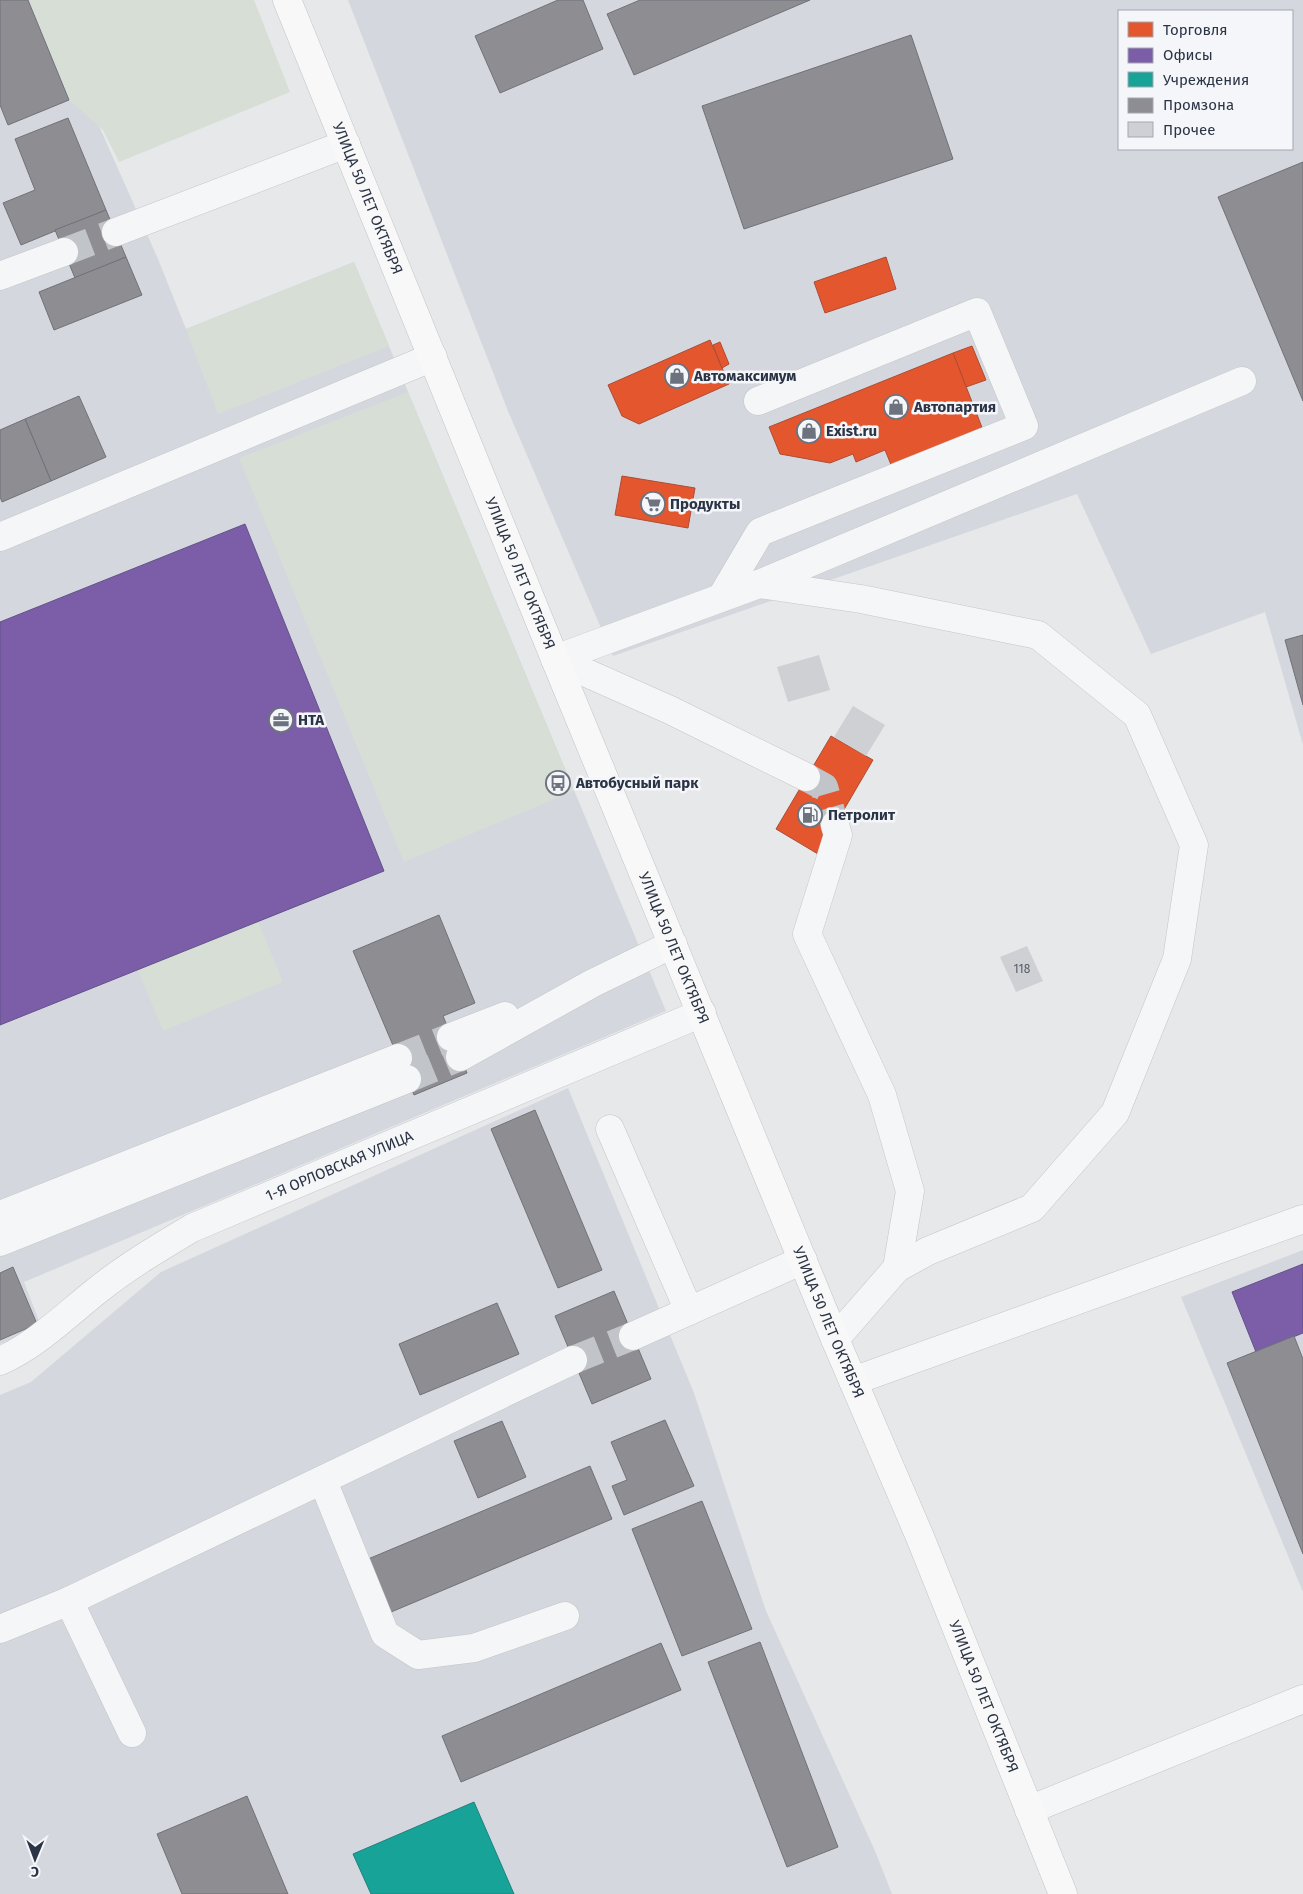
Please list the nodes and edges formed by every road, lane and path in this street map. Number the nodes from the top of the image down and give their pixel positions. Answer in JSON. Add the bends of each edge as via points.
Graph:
{"nodes":[{"id":1,"x":287,"y":0,"type":"edge"},
{"id":2,"x":346,"y":144,"type":"junction"},
{"id":3,"x":116,"y":232,"type":"tunnel mouth"},
{"id":4,"x":64,"y":252,"type":"tunnel mouth"},
{"id":5,"x":0,"y":276,"type":"edge"},
{"id":6,"x":434,"y":358,"type":"junction"},
{"id":7,"x":1242,"y":381,"type":"dead end"},
{"id":8,"x":758,"y":401,"type":"dead end"},
{"id":9,"x":0,"y":537,"type":"edge"},
{"id":10,"x":759,"y":584,"type":"junction"},
{"id":11,"x":721,"y":598,"type":"junction"},
{"id":12,"x":555,"y":659,"type":"junction"},
{"id":13,"x":806,"y":777,"type":"tunnel mouth"},
{"id":14,"x":835,"y":825,"type":"tunnel mouth"},
{"id":15,"x":674,"y":944,"type":"junction"},
{"id":16,"x":702,"y":1013,"type":"junction"},
{"id":17,"x":456,"y":1047,"type":"tunnel mouth"},
{"id":18,"x":610,"y":1129,"type":"dead end"},
{"id":19,"x":0,"y":1215,"type":"edge"},
{"id":20,"x":1303,"y":1219,"type":"edge"},
{"id":21,"x":0,"y":1242,"type":"edge"},
{"id":22,"x":803,"y":1260,"type":"junction"},
{"id":23,"x":897,"y":1268,"type":"junction"},
{"id":24,"x":689,"y":1311,"type":"junction"},
{"id":25,"x":633,"y":1336,"type":"tunnel mouth"},
{"id":26,"x":835,"y":1339,"type":"junction"},
{"id":27,"x":0,"y":1360,"type":"edge"},
{"id":28,"x":573,"y":1360,"type":"tunnel mouth"},
{"id":29,"x":853,"y":1381,"type":"junction"},
{"id":30,"x":323,"y":1481,"type":"junction"},
{"id":31,"x":69,"y":1601,"type":"junction"},
{"id":32,"x":565,"y":1616,"type":"dead end"},
{"id":33,"x":0,"y":1629,"type":"edge"},
{"id":34,"x":1303,"y":1699,"type":"edge"},
{"id":35,"x":132,"y":1733,"type":"dead end"},
{"id":36,"x":1029,"y":1810,"type":"junction"},
{"id":37,"x":1062,"y":1894,"type":"edge"}],
"edges":[{"from":1,"to":2,"type":"main road","name":"УЛИЦА 50 ЛЕТ ОКТЯБРЯ"},
{"from":2,"to":3,"type":"street"},
{"from":2,"to":6,"type":"main road","name":"УЛИЦА 50 ЛЕТ ОКТЯБРЯ"},
{"from":4,"to":5,"type":"street"},
{"from":6,"to":9,"type":"street"},
{"from":6,"to":12,"type":"main road","name":"УЛИЦА 50 ЛЕТ ОКТЯБРЯ"},
{"from":7,"to":10,"type":"street"},
{"from":8,"to":11,"type":"street","via":[[977,312],[1024,426],[760,532]]},
{"from":10,"to":11,"type":"street"},
{"from":10,"to":23,"type":"street","via":[[861,599],[1038,635],[1137,715],[1194,845],[1177,959],[1115,1114],[1032,1208],[928,1251]]},
{"from":11,"to":12,"type":"street"},
{"from":12,"to":13,"type":"street","via":[[670,710]]},
{"from":12,"to":15,"type":"main road","name":"УЛИЦА 50 ЛЕТ ОКТЯБРЯ"},
{"from":14,"to":23,"type":"street","via":[[838,835],[807,934],[882,1094],[910,1191]]},
{"from":15,"to":16,"type":"main road","name":"УЛИЦА 50 ЛЕТ ОКТЯБРЯ"},
{"from":15,"to":17,"type":"street"},
{"from":16,"to":22,"type":"main road","name":"УЛИЦА 50 ЛЕТ ОКТЯБРЯ"},
{"from":16,"to":27,"type":"street","name":"1-Я ОРЛОВСКАЯ УЛИЦА","via":[[192,1228],[140,1259],[49,1331]]},
{"from":18,"to":24,"type":"street"},
{"from":19,"to":21,"type":"street","via":[[402,1068]]},
{"from":20,"to":29,"type":"street"},
{"from":22,"to":24,"type":"street"},
{"from":22,"to":26,"type":"main road","name":"УЛИЦА 50 ЛЕТ ОКТЯБРЯ"},
{"from":23,"to":26,"type":"street"},
{"from":24,"to":25,"type":"street"},
{"from":26,"to":29,"type":"main road","name":"УЛИЦА 50 ЛЕТ ОКТЯБРЯ"},
{"from":28,"to":30,"type":"street"},
{"from":29,"to":36,"type":"main road","name":"УЛИЦА 50 ЛЕТ ОКТЯБРЯ"},
{"from":30,"to":31,"type":"street"},
{"from":30,"to":32,"type":"street","via":[[385,1634],[418,1655],[474,1648]]},
{"from":31,"to":33,"type":"street"},
{"from":31,"to":35,"type":"street"},
{"from":34,"to":36,"type":"street"},
{"from":36,"to":37,"type":"main road","name":"УЛИЦА 50 ЛЕТ ОКТЯБРЯ"}]}
